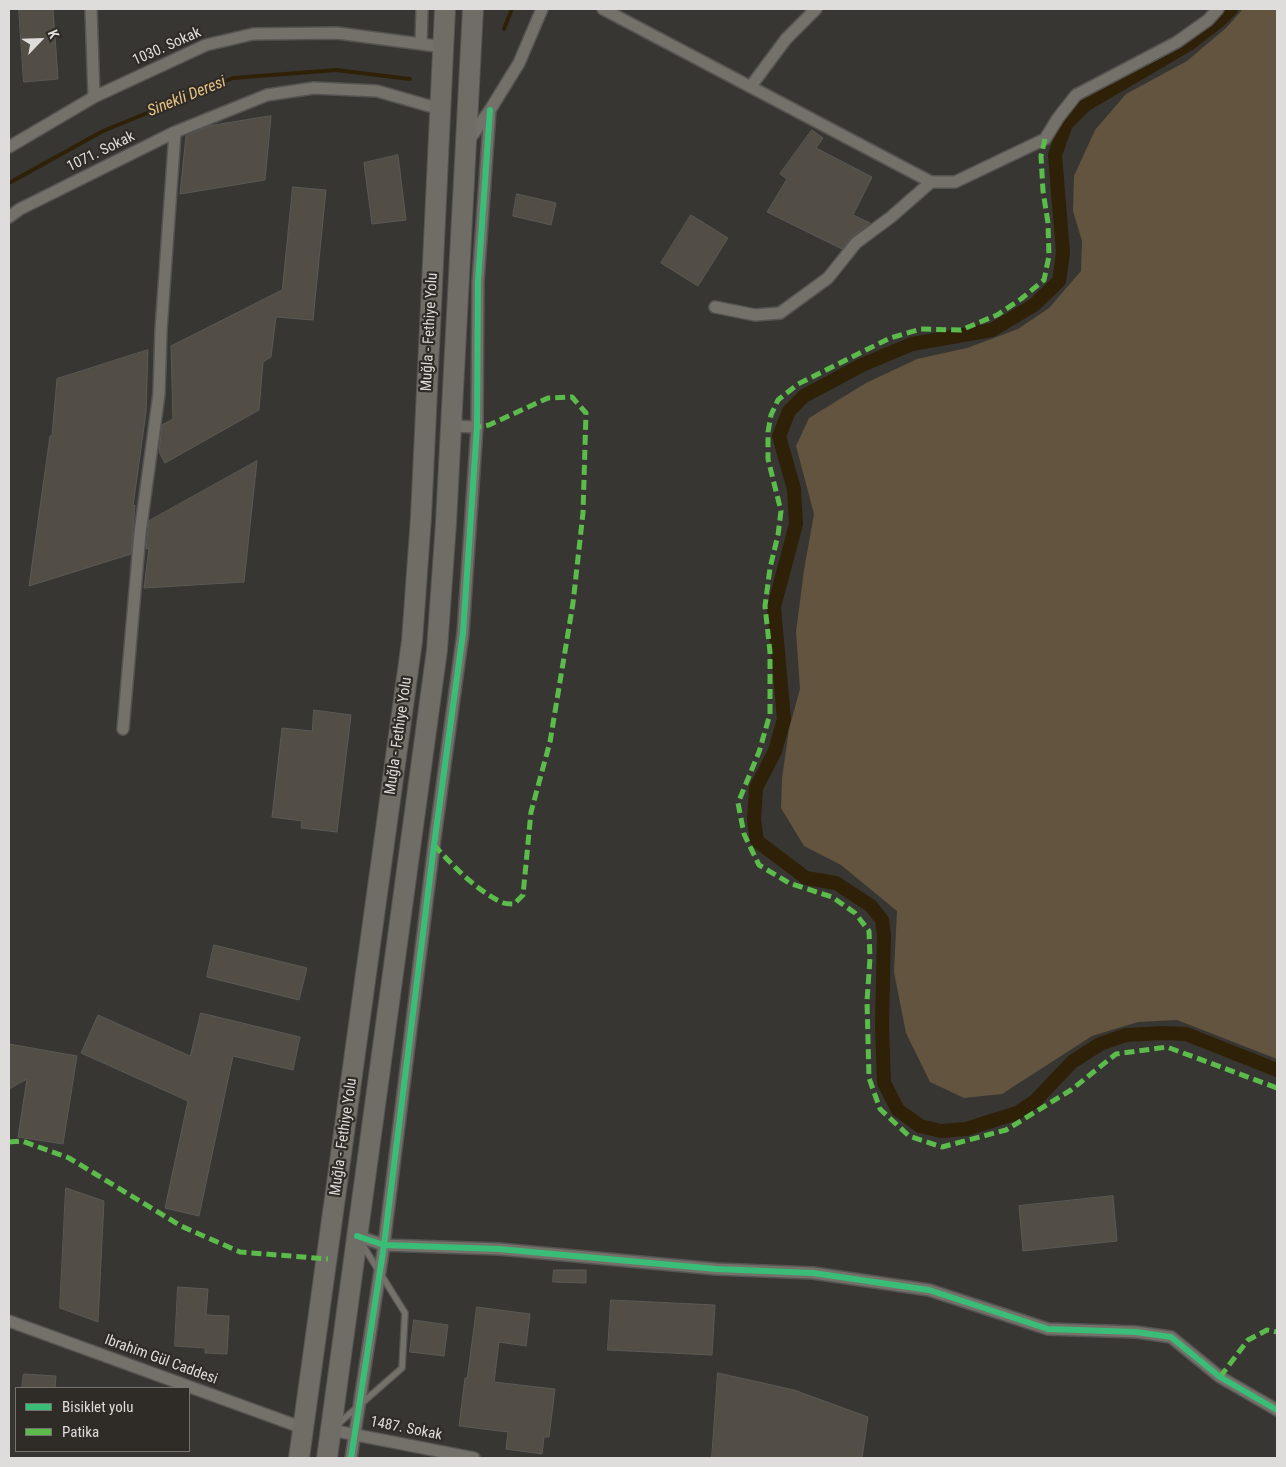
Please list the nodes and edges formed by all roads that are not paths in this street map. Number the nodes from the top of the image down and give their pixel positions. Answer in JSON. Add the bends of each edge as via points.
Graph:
{"nodes":[{"id":1,"x":91,"y":9,"type":"edge"},
{"id":2,"x":422,"y":9,"type":"edge"},
{"id":3,"x":445,"y":9,"type":"edge"},
{"id":4,"x":473,"y":9,"type":"edge"},
{"id":5,"x":542,"y":9,"type":"edge"},
{"id":6,"x":603,"y":9,"type":"edge"},
{"id":7,"x":816,"y":9,"type":"edge"},
{"id":8,"x":1218,"y":9,"type":"edge"},
{"id":9,"x":421,"y":44,"type":"junction"},
{"id":10,"x":444,"y":47,"type":"junction"},
{"id":11,"x":751,"y":86,"type":"junction"},
{"id":12,"x":94,"y":97,"type":"junction"},
{"id":13,"x":440,"y":109,"type":"junction"},
{"id":14,"x":490,"y":110,"type":"junction"},
{"id":15,"x":175,"y":132,"type":"junction"},
{"id":16,"x":466,"y":143,"type":"junction"},
{"id":17,"x":9,"y":147,"type":"edge"},
{"id":18,"x":931,"y":182,"type":"junction"},
{"id":19,"x":9,"y":216,"type":"edge"},
{"id":20,"x":715,"y":307,"type":"dead end"},
{"id":21,"x":452,"y":426,"type":"junction"},
{"id":22,"x":477,"y":427,"type":"junction"},
{"id":23,"x":123,"y":729,"type":"dead end"},
{"id":24,"x":357,"y":1236,"type":"junction"},
{"id":25,"x":384,"y":1245,"type":"junction"},
{"id":26,"x":380,"y":1272,"type":"junction"},
{"id":27,"x":9,"y":1321,"type":"edge"},
{"id":28,"x":359,"y":1406,"type":"junction"},
{"id":29,"x":1277,"y":1410,"type":"edge"},
{"id":30,"x":303,"y":1428,"type":"junction"},
{"id":31,"x":331,"y":1430,"type":"junction"},
{"id":32,"x":354,"y":1434,"type":"junction"},
{"id":33,"x":299,"y":1458,"type":"edge"},
{"id":34,"x":327,"y":1458,"type":"edge"},
{"id":35,"x":351,"y":1458,"type":"edge"},
{"id":36,"x":474,"y":1458,"type":"edge"}],
"edges":[{"from":1,"to":12,"type":"street"},
{"from":2,"to":9,"type":"street"},
{"from":3,"to":10,"type":"highway","name":"Muğla - Fethiye Yolu"},
{"from":4,"to":16,"type":"highway","name":"Muğla - Fethiye Yolu"},
{"from":5,"to":14,"type":"street","via":[[518,63]]},
{"from":6,"to":11,"type":"street"},
{"from":7,"to":11,"type":"street","via":[[786,39]]},
{"from":8,"to":18,"type":"street","via":[[1177,42],[1076,95],[1045,139],[955,182]]},
{"from":9,"to":10,"type":"street","name":"1030. Sokak"},
{"from":9,"to":12,"type":"street","name":"1030. Sokak","via":[[337,33],[254,34],[206,45]]},
{"from":10,"to":13,"type":"highway","name":"Muğla - Fethiye Yolu"},
{"from":11,"to":18,"type":"street"},
{"from":12,"to":17,"type":"street","name":"1030. Sokak"},
{"from":13,"to":15,"type":"street","name":"1071. Sokak","via":[[377,91],[314,88],[267,95]]},
{"from":13,"to":30,"type":"highway","name":"Muğla - Fethiye Yolu","via":[[412,642]]},
{"from":14,"to":16,"type":"street"},
{"from":14,"to":22,"type":"street","via":[[478,282]]},
{"from":15,"to":19,"type":"street","name":"1071. Sokak"},
{"from":15,"to":23,"type":"street","via":[[159,394],[140,533]]},
{"from":16,"to":21,"type":"highway","name":"Muğla - Fethiye Yolu"},
{"from":18,"to":20,"type":"street","via":[[856,243],[828,278],[780,313],[755,315]]},
{"from":21,"to":22,"type":"street"},
{"from":21,"to":24,"type":"highway","name":"Muğla - Fethiye Yolu","via":[[437,650]]},
{"from":22,"to":25,"type":"street","via":[[463,633]]},
{"from":24,"to":25,"type":"street"},
{"from":24,"to":26,"type":"lane"},
{"from":24,"to":31,"type":"highway","name":"Muğla - Fethiye Yolu"},
{"from":25,"to":26,"type":"street"},
{"from":25,"to":29,"type":"street","via":[[499,1248],[716,1269],[813,1273],[929,1290],[1048,1329],[1136,1332],[1170,1337],[1220,1377]]},
{"from":26,"to":28,"type":"street"},
{"from":26,"to":28,"type":"lane","via":[[405,1313],[402,1368]]},
{"from":27,"to":30,"type":"street","name":"Ibrahim Gül Caddesi"},
{"from":28,"to":31,"type":"lane"},
{"from":28,"to":32,"type":"street"},
{"from":30,"to":33,"type":"highway","name":"Muğla - Fethiye Yolu"},
{"from":31,"to":32,"type":"street","name":"1487. Sokak"},
{"from":31,"to":34,"type":"highway","name":"Muğla - Fethiye Yolu"},
{"from":32,"to":35,"type":"street"},
{"from":32,"to":36,"type":"street","name":"1487. Sokak"}]}
